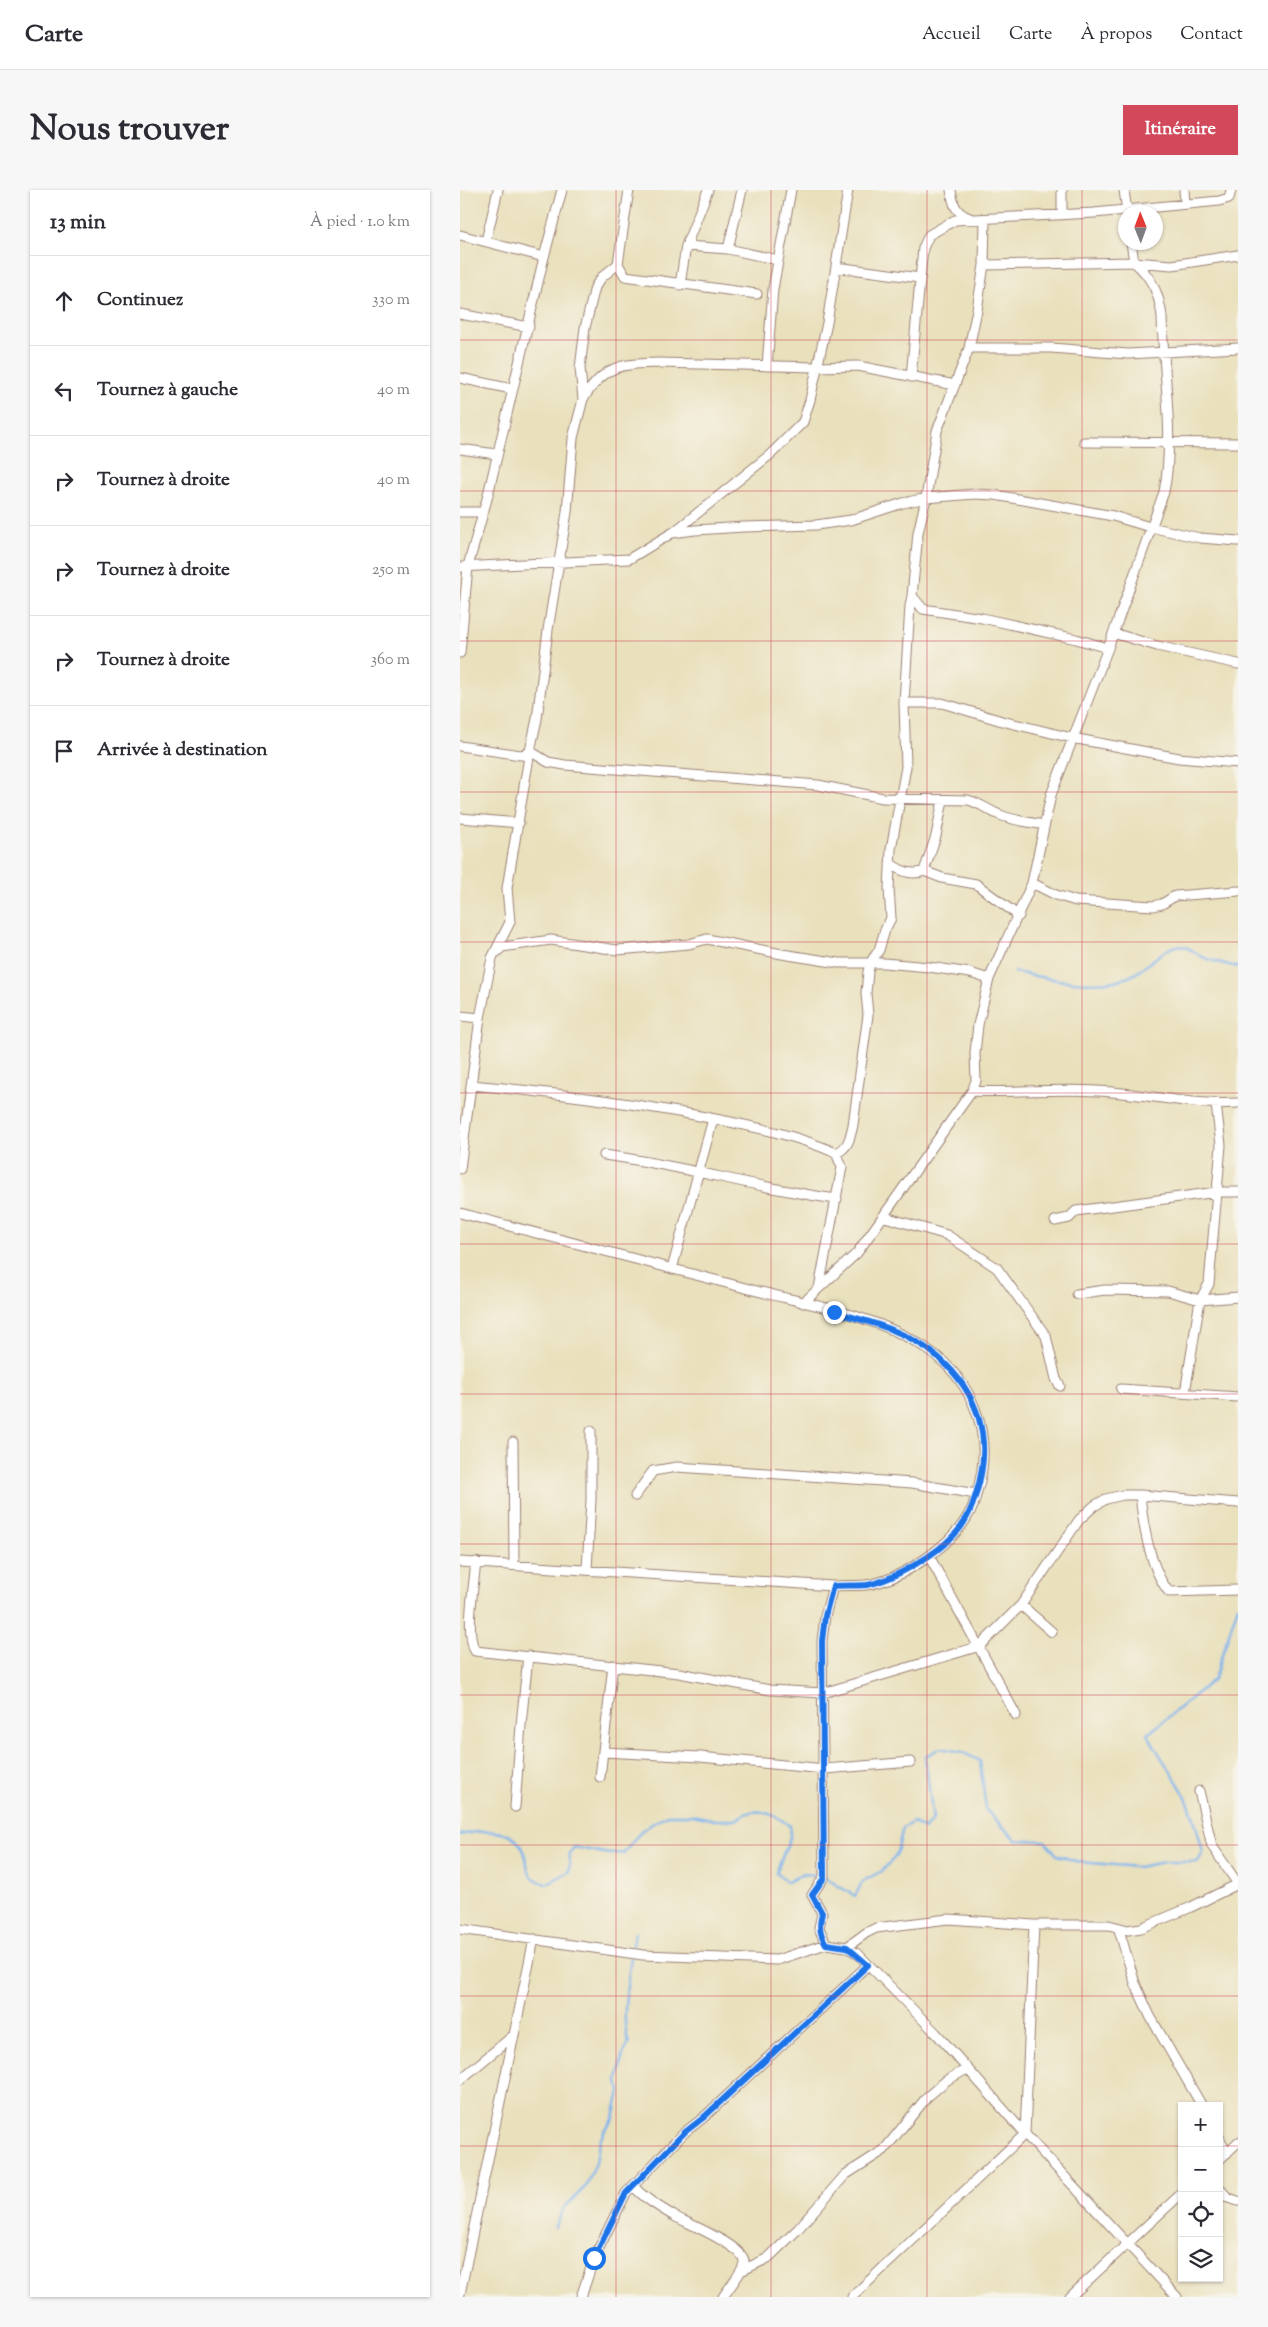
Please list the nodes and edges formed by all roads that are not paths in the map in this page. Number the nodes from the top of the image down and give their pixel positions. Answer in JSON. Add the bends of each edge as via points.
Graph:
{"nodes":[{"id":1,"x":498,"y":190,"type":"edge"},
{"id":2,"x":562,"y":190,"type":"edge"},
{"id":3,"x":629,"y":190,"type":"edge"},
{"id":4,"x":708,"y":190,"type":"edge"},
{"id":5,"x":742,"y":190,"type":"edge"},
{"id":6,"x":780,"y":190,"type":"edge"},
{"id":7,"x":848,"y":190,"type":"edge"},
{"id":8,"x":951,"y":190,"type":"edge"},
{"id":9,"x":1062,"y":190,"type":"edge"},
{"id":10,"x":1124,"y":190,"type":"edge"},
{"id":11,"x":1184,"y":190,"type":"edge"},
{"id":12,"x":1231,"y":190,"type":"edge"},
{"id":13,"x":791,"y":191,"type":"edge"},
{"id":14,"x":1185,"y":203,"type":"junction"},
{"id":15,"x":1126,"y":205,"type":"edge"},
{"id":16,"x":1163,"y":206,"type":"edge"},
{"id":17,"x":1118,"y":212,"type":"edge"},
{"id":18,"x":1062,"y":215,"type":"junction"},
{"id":19,"x":972,"y":219,"type":"junction"},
{"id":20,"x":986,"y":219,"type":"junction"},
{"id":21,"x":460,"y":235,"type":"edge"},
{"id":22,"x":486,"y":241,"type":"junction"},
{"id":23,"x":686,"y":246,"type":"junction"},
{"id":24,"x":728,"y":249,"type":"junction"},
{"id":25,"x":1132,"y":250,"type":"edge"},
{"id":26,"x":1238,"y":255,"type":"edge"},
{"id":27,"x":544,"y":257,"type":"junction"},
{"id":28,"x":778,"y":260,"type":"junction"},
{"id":29,"x":1134,"y":262,"type":"junction"},
{"id":30,"x":618,"y":264,"type":"junction"},
{"id":31,"x":984,"y":265,"type":"junction"},
{"id":32,"x":836,"y":267,"type":"junction"},
{"id":33,"x":920,"y":278,"type":"junction"},
{"id":34,"x":680,"y":285,"type":"junction"},
{"id":35,"x":757,"y":294,"type":"dead end"},
{"id":36,"x":460,"y":314,"type":"edge"},
{"id":37,"x":529,"y":328,"type":"junction"},
{"id":38,"x":969,"y":348,"type":"junction"},
{"id":39,"x":1238,"y":348,"type":"edge"},
{"id":40,"x":1163,"y":352,"type":"junction"},
{"id":41,"x":767,"y":366,"type":"junction"},
{"id":42,"x":816,"y":367,"type":"junction"},
{"id":43,"x":911,"y":376,"type":"junction"},
{"id":44,"x":460,"y":378,"type":"edge"},
{"id":45,"x":955,"y":385,"type":"junction"},
{"id":46,"x":512,"y":389,"type":"junction"},
{"id":47,"x":583,"y":399,"type":"junction"},
{"id":48,"x":1084,"y":442,"type":"dead end"},
{"id":49,"x":1238,"y":443,"type":"edge"},
{"id":50,"x":1168,"y":444,"type":"junction"},
{"id":51,"x":460,"y":449,"type":"edge"},
{"id":52,"x":496,"y":454,"type":"junction"},
{"id":53,"x":926,"y":498,"type":"junction"},
{"id":54,"x":460,"y":512,"type":"edge"},
{"id":55,"x":482,"y":512,"type":"junction"},
{"id":56,"x":1150,"y":527,"type":"junction"},
{"id":57,"x":672,"y":534,"type":"junction"},
{"id":58,"x":1238,"y":541,"type":"edge"},
{"id":59,"x":559,"y":563,"type":"junction"},
{"id":60,"x":464,"y":567,"type":"edge"},
{"id":61,"x":912,"y":596,"type":"junction"},
{"id":62,"x":1113,"y":633,"type":"junction"},
{"id":63,"x":1108,"y":648,"type":"junction"},
{"id":64,"x":460,"y":653,"type":"edge"},
{"id":65,"x":1238,"y":664,"type":"edge"},
{"id":66,"x":904,"y":703,"type":"junction"},
{"id":67,"x":1072,"y":738,"type":"junction"},
{"id":68,"x":460,"y":746,"type":"edge"},
{"id":69,"x":530,"y":751,"type":"junction"},
{"id":70,"x":1238,"y":763,"type":"edge"},
{"id":71,"x":900,"y":799,"type":"junction"},
{"id":72,"x":943,"y":800,"type":"junction"},
{"id":73,"x":460,"y":818,"type":"edge"},
{"id":74,"x":519,"y":823,"type":"junction"},
{"id":75,"x":1044,"y":825,"type":"junction"},
{"id":76,"x":890,"y":863,"type":"junction"},
{"id":77,"x":924,"y":871,"type":"junction"},
{"id":78,"x":1032,"y":883,"type":"junction"},
{"id":79,"x":1238,"y":892,"type":"edge"},
{"id":80,"x":1019,"y":916,"type":"junction"},
{"id":81,"x":492,"y":958,"type":"junction"},
{"id":82,"x":870,"y":963,"type":"junction"},
{"id":83,"x":989,"y":979,"type":"junction"},
{"id":84,"x":460,"y":1016,"type":"edge"},
{"id":85,"x":480,"y":1018,"type":"junction"},
{"id":86,"x":471,"y":1085,"type":"junction"},
{"id":87,"x":972,"y":1091,"type":"junction"},
{"id":88,"x":1238,"y":1103,"type":"edge"},
{"id":89,"x":1216,"y":1104,"type":"junction"},
{"id":90,"x":463,"y":1115,"type":"edge"},
{"id":91,"x":713,"y":1119,"type":"junction"},
{"id":92,"x":836,"y":1153,"type":"junction"},
{"id":93,"x":604,"y":1155,"type":"dead end"},
{"id":94,"x":460,"y":1169,"type":"edge"},
{"id":95,"x":700,"y":1173,"type":"junction"},
{"id":96,"x":1217,"y":1192,"type":"junction"},
{"id":97,"x":1238,"y":1192,"type":"edge"},
{"id":98,"x":837,"y":1199,"type":"junction"},
{"id":99,"x":460,"y":1213,"type":"edge"},
{"id":100,"x":885,"y":1217,"type":"junction"},
{"id":101,"x":1055,"y":1221,"type":"dead end"},
{"id":102,"x":672,"y":1269,"type":"junction"},
{"id":103,"x":819,"y":1288,"type":"junction"},
{"id":104,"x":1077,"y":1294,"type":"dead end"},
{"id":105,"x":1238,"y":1297,"type":"edge"},
{"id":106,"x":1200,"y":1300,"type":"junction"},
{"id":107,"x":803,"y":1303,"type":"junction"},
{"id":108,"x":1060,"y":1386,"type":"dead end"},
{"id":109,"x":1121,"y":1389,"type":"dead end"},
{"id":110,"x":1185,"y":1393,"type":"junction"},
{"id":111,"x":1238,"y":1397,"type":"edge"},
{"id":112,"x":591,"y":1431,"type":"dead end"},
{"id":113,"x":513,"y":1442,"type":"dead end"},
{"id":114,"x":976,"y":1494,"type":"junction"},
{"id":115,"x":1140,"y":1495,"type":"junction"},
{"id":116,"x":635,"y":1496,"type":"dead end"},
{"id":117,"x":1238,"y":1503,"type":"edge"},
{"id":118,"x":929,"y":1556,"type":"junction"},
{"id":119,"x":460,"y":1562,"type":"edge"},
{"id":120,"x":476,"y":1562,"type":"junction"},
{"id":121,"x":514,"y":1564,"type":"junction"},
{"id":122,"x":587,"y":1569,"type":"junction"},
{"id":123,"x":833,"y":1586,"type":"junction"},
{"id":124,"x":1238,"y":1590,"type":"edge"},
{"id":125,"x":1021,"y":1605,"type":"junction"},
{"id":126,"x":1052,"y":1632,"type":"dead end"},
{"id":127,"x":980,"y":1646,"type":"junction"},
{"id":128,"x":528,"y":1656,"type":"junction"},
{"id":129,"x":612,"y":1665,"type":"junction"},
{"id":130,"x":823,"y":1693,"type":"junction"},
{"id":131,"x":1016,"y":1715,"type":"dead end"},
{"id":132,"x":603,"y":1752,"type":"junction"},
{"id":133,"x":911,"y":1762,"type":"dead end"},
{"id":134,"x":825,"y":1770,"type":"junction"},
{"id":135,"x":600,"y":1776,"type":"dead end"},
{"id":136,"x":1199,"y":1791,"type":"dead end"},
{"id":137,"x":516,"y":1808,"type":"dead end"},
{"id":138,"x":1238,"y":1884,"type":"edge"},
{"id":139,"x":1034,"y":1925,"type":"junction"},
{"id":140,"x":460,"y":1929,"type":"edge"},
{"id":141,"x":1119,"y":1930,"type":"junction"},
{"id":142,"x":534,"y":1939,"type":"junction"},
{"id":143,"x":826,"y":1944,"type":"junction"},
{"id":144,"x":847,"y":1947,"type":"junction"},
{"id":145,"x":868,"y":1965,"type":"junction"},
{"id":146,"x":514,"y":2035,"type":"junction"},
{"id":147,"x":967,"y":2069,"type":"junction"},
{"id":148,"x":460,"y":2080,"type":"edge"},
{"id":149,"x":1200,"y":2102,"type":"edge"},
{"id":150,"x":1025,"y":2134,"type":"junction"},
{"id":151,"x":1238,"y":2142,"type":"edge"},
{"id":152,"x":1223,"y":2146,"type":"edge"},
{"id":153,"x":1227,"y":2153,"type":"junction"},
{"id":154,"x":1223,"y":2156,"type":"edge"},
{"id":155,"x":633,"y":2186,"type":"junction"},
{"id":156,"x":1223,"y":2192,"type":"edge"},
{"id":157,"x":1178,"y":2197,"type":"edge"},
{"id":158,"x":1238,"y":2201,"type":"edge"},
{"id":159,"x":1127,"y":2244,"type":"junction"},
{"id":160,"x":741,"y":2271,"type":"junction"},
{"id":161,"x":460,"y":2294,"type":"edge"},
{"id":162,"x":581,"y":2297,"type":"edge"},
{"id":163,"x":723,"y":2297,"type":"edge"},
{"id":164,"x":852,"y":2297,"type":"edge"},
{"id":165,"x":1070,"y":2297,"type":"edge"},
{"id":166,"x":1177,"y":2297,"type":"edge"}],
"edges":[{"from":1,"to":22,"type":"street"},
{"from":2,"to":27,"type":"street"},
{"from":3,"to":30,"type":"street"},
{"from":4,"to":23,"type":"street"},
{"from":5,"to":24,"type":"street"},
{"from":6,"to":13,"type":"street"},
{"from":7,"to":32,"type":"street"},
{"from":8,"to":19,"type":"street","via":[[957,212]]},
{"from":9,"to":18,"type":"street"},
{"from":10,"to":15,"type":"street"},
{"from":11,"to":14,"type":"street"},
{"from":12,"to":14,"type":"street","via":[[1230,196],[1224,200]]},
{"from":13,"to":28,"type":"street"},
{"from":14,"to":16,"type":"street"},
{"from":17,"to":18,"type":"street"},
{"from":18,"to":20,"type":"street"},
{"from":19,"to":20,"type":"street"},
{"from":19,"to":33,"type":"street","via":[[950,221],[929,235],[923,248]]},
{"from":20,"to":31,"type":"street"},
{"from":21,"to":22,"type":"street"},
{"from":22,"to":27,"type":"street"},
{"from":23,"to":24,"type":"street"},
{"from":23,"to":34,"type":"street"},
{"from":24,"to":28,"type":"street"},
{"from":25,"to":29,"type":"street"},
{"from":26,"to":29,"type":"street","via":[[1172,265]]},
{"from":27,"to":37,"type":"street"},
{"from":28,"to":41,"type":"street"},
{"from":29,"to":31,"type":"street"},
{"from":29,"to":40,"type":"street","via":[[1144,270],[1159,295]]},
{"from":30,"to":34,"type":"street","via":[[625,276]]},
{"from":30,"to":47,"type":"street","via":[[595,287],[580,368]]},
{"from":31,"to":38,"type":"street"},
{"from":32,"to":33,"type":"street"},
{"from":32,"to":42,"type":"street"},
{"from":33,"to":43,"type":"street"},
{"from":34,"to":35,"type":"street"},
{"from":36,"to":37,"type":"street"},
{"from":37,"to":46,"type":"street"},
{"from":38,"to":40,"type":"street","via":[[1051,348],[1128,354]]},
{"from":38,"to":45,"type":"street"},
{"from":39,"to":40,"type":"street"},
{"from":40,"to":50,"type":"street"},
{"from":41,"to":42,"type":"street"},
{"from":41,"to":47,"type":"street","via":[[635,364],[600,375]]},
{"from":42,"to":43,"type":"street","via":[[858,366]]},
{"from":42,"to":57,"type":"street","via":[[803,422],[771,454]]},
{"from":43,"to":45,"type":"street"},
{"from":44,"to":46,"type":"street"},
{"from":45,"to":53,"type":"street","via":[[937,431]]},
{"from":46,"to":52,"type":"street"},
{"from":47,"to":59,"type":"street","via":[[573,438]]},
{"from":48,"to":50,"type":"street"},
{"from":49,"to":50,"type":"street"},
{"from":50,"to":56,"type":"street","via":[[1164,492]]},
{"from":51,"to":52,"type":"street"},
{"from":52,"to":55,"type":"street"},
{"from":53,"to":56,"type":"street","via":[[995,495],[1113,516]]},
{"from":53,"to":57,"type":"street","via":[[851,520],[816,526],[734,527]]},
{"from":53,"to":61,"type":"street","via":[[918,533]]},
{"from":54,"to":55,"type":"street"},
{"from":55,"to":60,"type":"street"},
{"from":56,"to":58,"type":"street","via":[[1200,538]]},
{"from":56,"to":62,"type":"street"},
{"from":57,"to":59,"type":"street","via":[[629,559]]},
{"from":59,"to":60,"type":"street"},
{"from":59,"to":69,"type":"street"},
{"from":60,"to":64,"type":"street"},
{"from":61,"to":63,"type":"street","via":[[923,609],[982,618]]},
{"from":61,"to":66,"type":"street"},
{"from":62,"to":63,"type":"street"},
{"from":62,"to":65,"type":"street"},
{"from":63,"to":67,"type":"street"},
{"from":66,"to":67,"type":"street","via":[[942,703]]},
{"from":66,"to":71,"type":"street","via":[[906,756]]},
{"from":67,"to":70,"type":"street","via":[[1179,758]]},
{"from":67,"to":75,"type":"street","via":[[1051,795]]},
{"from":68,"to":69,"type":"street","via":[[521,755]]},
{"from":69,"to":71,"type":"street","via":[[548,762],[565,765],[818,785]]},
{"from":69,"to":74,"type":"street"},
{"from":71,"to":72,"type":"street"},
{"from":71,"to":76,"type":"street"},
{"from":72,"to":75,"type":"street","via":[[977,802],[1002,816]]},
{"from":72,"to":77,"type":"street","via":[[936,836]]},
{"from":73,"to":74,"type":"street"},
{"from":74,"to":81,"type":"street","via":[[507,888],[510,922]]},
{"from":75,"to":78,"type":"street"},
{"from":76,"to":77,"type":"street","via":[[910,873]]},
{"from":76,"to":82,"type":"street","via":[[891,918],[879,950]]},
{"from":77,"to":80,"type":"street","via":[[976,884]]},
{"from":78,"to":79,"type":"street","via":[[1076,901],[1153,906],[1176,896]]},
{"from":78,"to":80,"type":"street"},
{"from":80,"to":83,"type":"street"},
{"from":81,"to":82,"type":"street","via":[[502,948],[551,940],[618,950],[689,944],[707,939],[839,964]]},
{"from":81,"to":85,"type":"street"},
{"from":82,"to":83,"type":"street","via":[[929,967]]},
{"from":82,"to":92,"type":"street","via":[[866,993],[868,1015],[853,1125],[849,1142],[844,1150]]},
{"from":83,"to":87,"type":"street","via":[[978,1025],[976,1081]]},
{"from":84,"to":85,"type":"street"},
{"from":85,"to":86,"type":"street"},
{"from":86,"to":90,"type":"street"},
{"from":86,"to":91,"type":"street","via":[[660,1108]]},
{"from":87,"to":89,"type":"street","via":[[1005,1093],[1064,1089]]},
{"from":87,"to":100,"type":"street"},
{"from":88,"to":89,"type":"street"},
{"from":89,"to":96,"type":"street","via":[[1221,1145]]},
{"from":90,"to":94,"type":"street"},
{"from":91,"to":92,"type":"street","via":[[810,1141]]},
{"from":91,"to":95,"type":"street"},
{"from":92,"to":98,"type":"street","via":[[842,1167]]},
{"from":93,"to":95,"type":"street"},
{"from":95,"to":98,"type":"street","via":[[802,1195]]},
{"from":95,"to":102,"type":"street"},
{"from":96,"to":97,"type":"street"},
{"from":96,"to":101,"type":"street","via":[[1076,1211],[1069,1218]]},
{"from":96,"to":106,"type":"street","via":[[1210,1284]]},
{"from":98,"to":103,"type":"street"},
{"from":99,"to":102,"type":"street"},
{"from":100,"to":103,"type":"street","via":[[858,1253]]},
{"from":100,"to":108,"type":"street","via":[[947,1235],[997,1268],[1046,1336]]},
{"from":102,"to":107,"type":"street"},
{"from":103,"to":107,"type":"street"},
{"from":104,"to":106,"type":"street","via":[[1105,1290],[1168,1291]]},
{"from":105,"to":106,"type":"street"},
{"from":106,"to":110,"type":"street"},
{"from":107,"to":114,"type":"street","via":[[903,1333],[932,1353],[962,1383],[981,1423],[984,1456]]},
{"from":109,"to":110,"type":"street"},
{"from":110,"to":111,"type":"street"},
{"from":112,"to":122,"type":"street"},
{"from":113,"to":121,"type":"street"},
{"from":114,"to":116,"type":"street","via":[[912,1483],[677,1467],[653,1471]]},
{"from":114,"to":118,"type":"street","via":[[971,1511],[956,1533]]},
{"from":115,"to":117,"type":"street"},
{"from":115,"to":124,"type":"street","via":[[1144,1527],[1158,1572],[1169,1592]]},
{"from":115,"to":125,"type":"street","via":[[1106,1499],[1094,1506],[1079,1520]]},
{"from":118,"to":123,"type":"street","via":[[891,1577],[868,1584]]},
{"from":118,"to":127,"type":"street"},
{"from":119,"to":120,"type":"street"},
{"from":120,"to":121,"type":"street"},
{"from":120,"to":128,"type":"street","via":[[472,1644],[481,1652]]},
{"from":121,"to":122,"type":"street"},
{"from":122,"to":123,"type":"street"},
{"from":123,"to":130,"type":"street","via":[[822,1641]]},
{"from":125,"to":126,"type":"street"},
{"from":125,"to":127,"type":"street"},
{"from":127,"to":130,"type":"street"},
{"from":127,"to":131,"type":"street"},
{"from":128,"to":129,"type":"street"},
{"from":128,"to":137,"type":"street","via":[[520,1725]]},
{"from":129,"to":130,"type":"street","via":[[679,1673],[770,1690]]},
{"from":129,"to":132,"type":"street"},
{"from":130,"to":134,"type":"street"},
{"from":132,"to":134,"type":"street","via":[[700,1757]]},
{"from":132,"to":135,"type":"street"},
{"from":133,"to":134,"type":"street"},
{"from":134,"to":143,"type":"street","via":[[824,1878],[812,1895],[822,1913],[819,1928]]},
{"from":136,"to":138,"type":"street","via":[[1212,1846]]},
{"from":138,"to":141,"type":"street","via":[[1141,1928]]},
{"from":139,"to":141,"type":"street","via":[[1109,1925]]},
{"from":139,"to":144,"type":"street","via":[[940,1920],[876,1928]]},
{"from":139,"to":150,"type":"street"},
{"from":140,"to":142,"type":"street"},
{"from":141,"to":149,"type":"street","via":[[1135,1983],[1150,2016]]},
{"from":142,"to":143,"type":"street","via":[[631,1954],[777,1960]]},
{"from":142,"to":146,"type":"street"},
{"from":143,"to":144,"type":"street"},
{"from":144,"to":145,"type":"street"},
{"from":145,"to":147,"type":"street"},
{"from":145,"to":155,"type":"street","via":[[685,2132]]},
{"from":146,"to":148,"type":"street"},
{"from":146,"to":161,"type":"street"},
{"from":147,"to":150,"type":"street"},
{"from":147,"to":160,"type":"street","via":[[927,2097],[884,2150],[845,2175],[768,2258]]},
{"from":150,"to":159,"type":"street"},
{"from":150,"to":164,"type":"street"},
{"from":151,"to":153,"type":"street"},
{"from":152,"to":153,"type":"street"},
{"from":153,"to":154,"type":"street"},
{"from":155,"to":160,"type":"street","via":[[654,2203],[742,2255]]},
{"from":155,"to":162,"type":"street","via":[[616,2210]]},
{"from":156,"to":158,"type":"street"},
{"from":157,"to":159,"type":"street"},
{"from":159,"to":165,"type":"street"},
{"from":159,"to":166,"type":"street"},
{"from":160,"to":163,"type":"street"}]}
